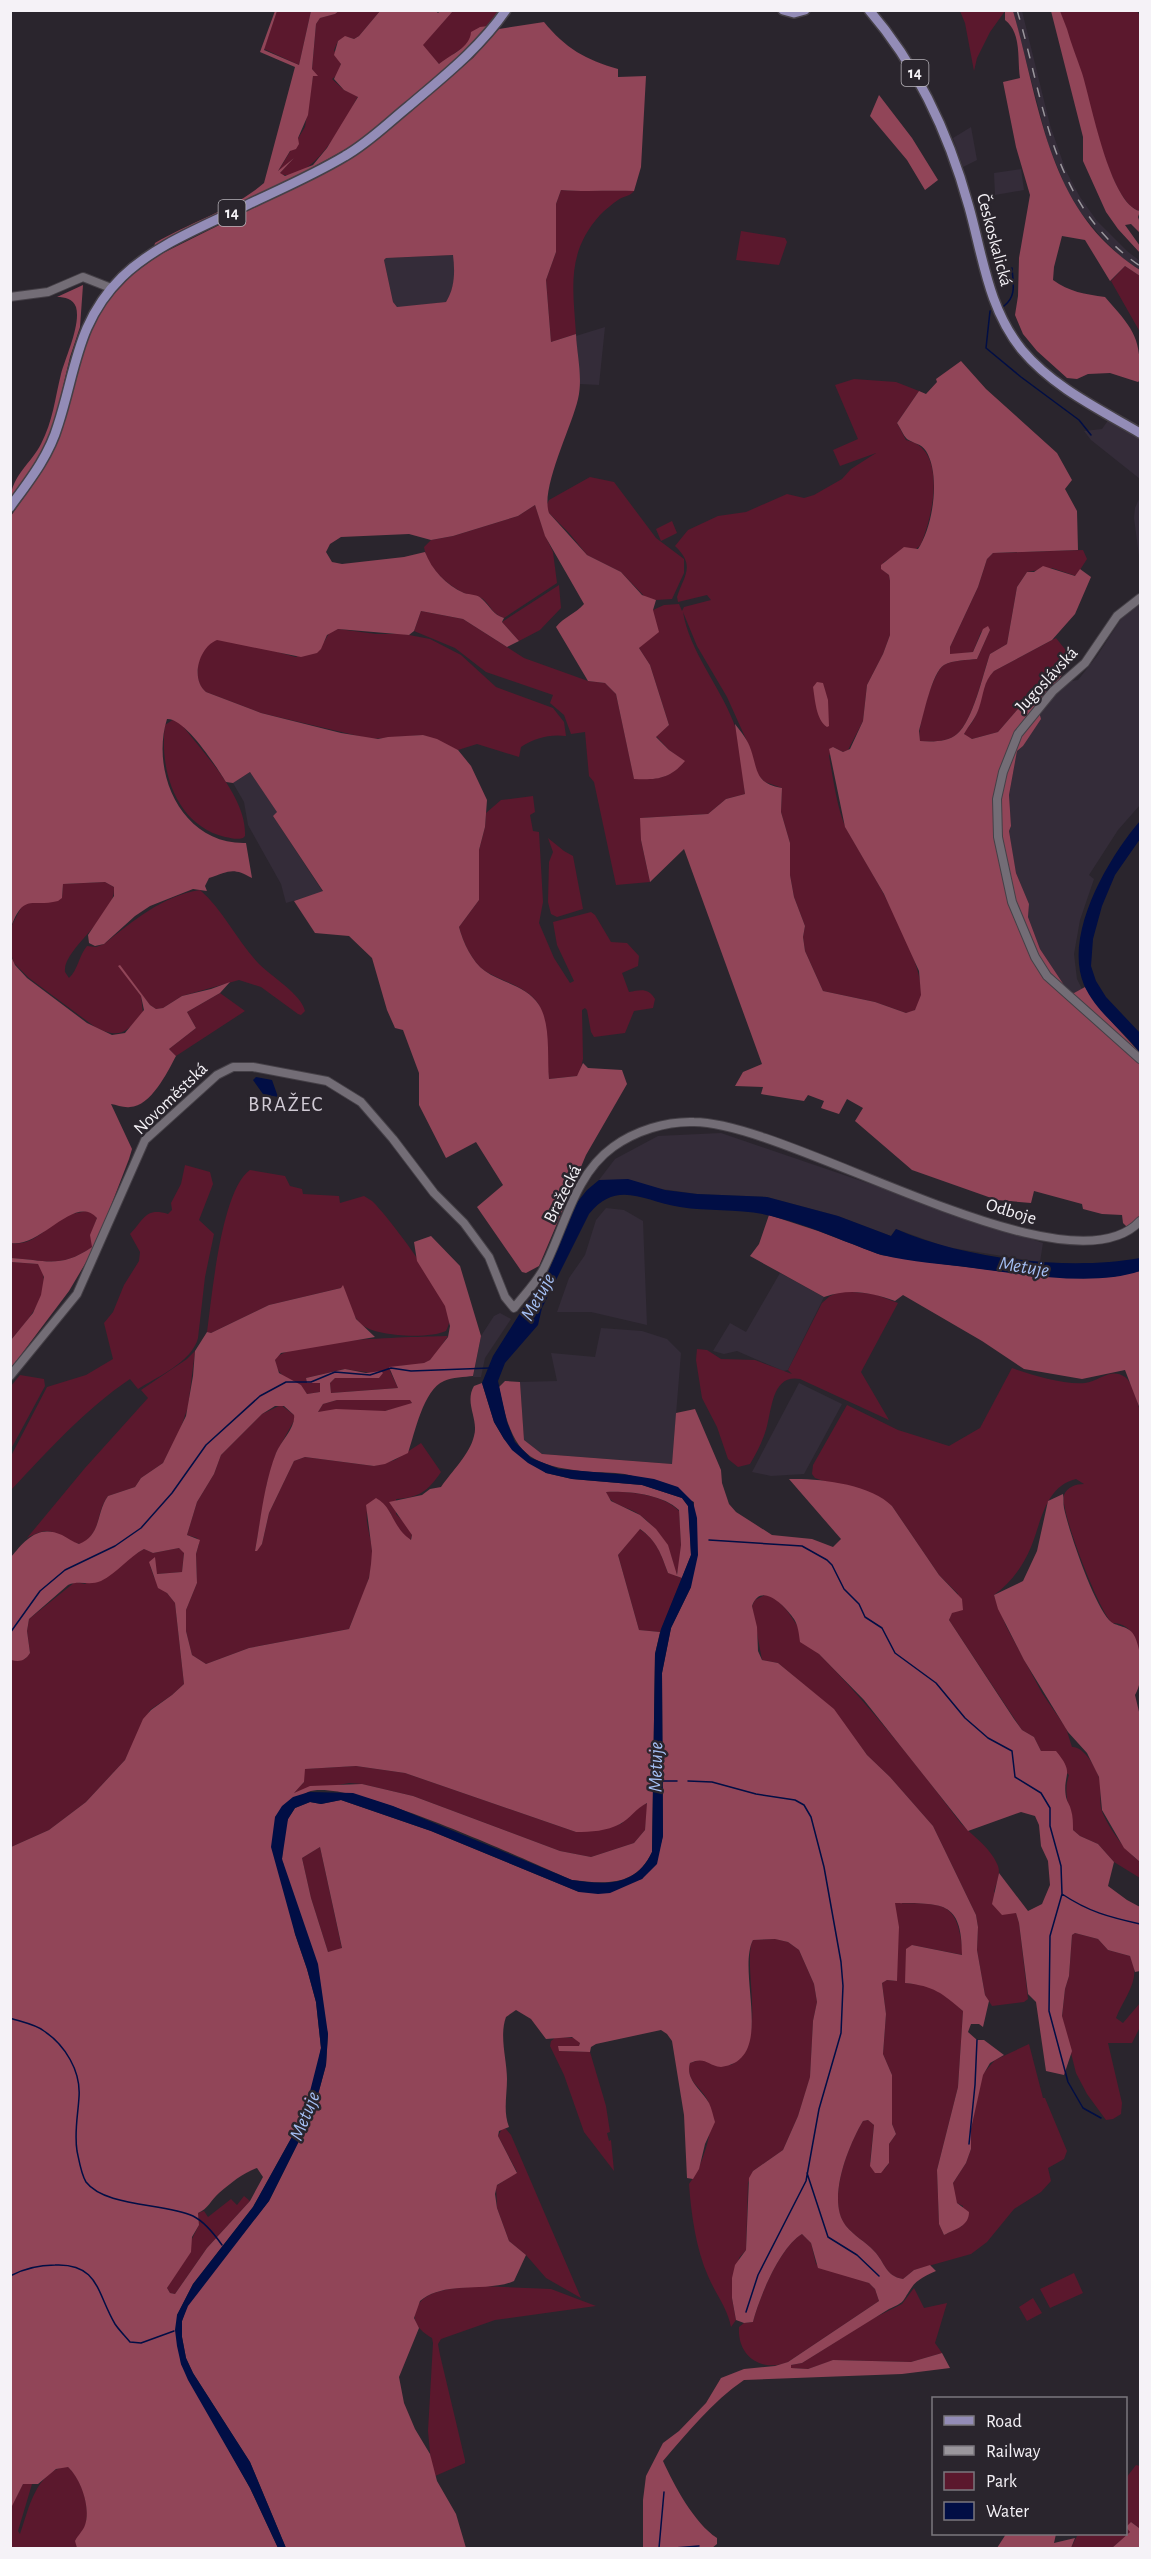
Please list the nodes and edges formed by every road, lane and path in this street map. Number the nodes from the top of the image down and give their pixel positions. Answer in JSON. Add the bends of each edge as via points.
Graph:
{"nodes":[{"id":1,"x":506,"y":10,"type":"edge"},
{"id":2,"x":783,"y":10,"type":"edge"},
{"id":3,"x":805,"y":10,"type":"edge"},
{"id":4,"x":869,"y":10,"type":"edge"},
{"id":5,"x":111,"y":288,"type":"junction"},
{"id":6,"x":10,"y":297,"type":"edge"},
{"id":7,"x":1140,"y":433,"type":"edge"},
{"id":8,"x":10,"y":507,"type":"edge"},
{"id":9,"x":1140,"y":598,"type":"edge"},
{"id":10,"x":1140,"y":1059,"type":"edge"},
{"id":11,"x":872,"y":1180,"type":"joint"},
{"id":12,"x":1140,"y":1221,"type":"edge"},
{"id":13,"x":514,"y":1308,"type":"joint"},
{"id":14,"x":10,"y":1376,"type":"edge"}],
"edges":[{"from":1,"to":5,"type":"main road","number":"14","via":[[469,55],[360,146],[157,251]]},
{"from":2,"to":3,"type":"main road","via":[[794,14]]},
{"from":4,"to":7,"type":"main road","name":"Českoskalická","number":"14","via":[[920,80],[941,124],[1003,323],[1051,377]]},
{"from":5,"to":6,"type":"street","via":[[83,277],[48,292]]},
{"from":5,"to":8,"type":"main road","number":"14","via":[[85,329],[52,443]]},
{"from":9,"to":10,"type":"street","name":"Jugoslávská","via":[[1117,616],[1085,663],[1053,691],[1018,734],[997,799],[998,837],[1012,902],[1035,957],[1047,976]]},
{"from":11,"to":12,"type":"street","name":"Odboje","via":[[1051,1239],[1110,1240]]},
{"from":11,"to":13,"type":"street","name":"Bražecká","via":[[744,1129],[695,1122],[635,1134],[612,1148],[589,1170],[543,1269]]},
{"from":13,"to":14,"type":"street","name":"Novoměstská","via":[[505,1298],[489,1257],[464,1223],[434,1193],[361,1102],[327,1081],[233,1067],[217,1075],[146,1140],[77,1294]]}]}
